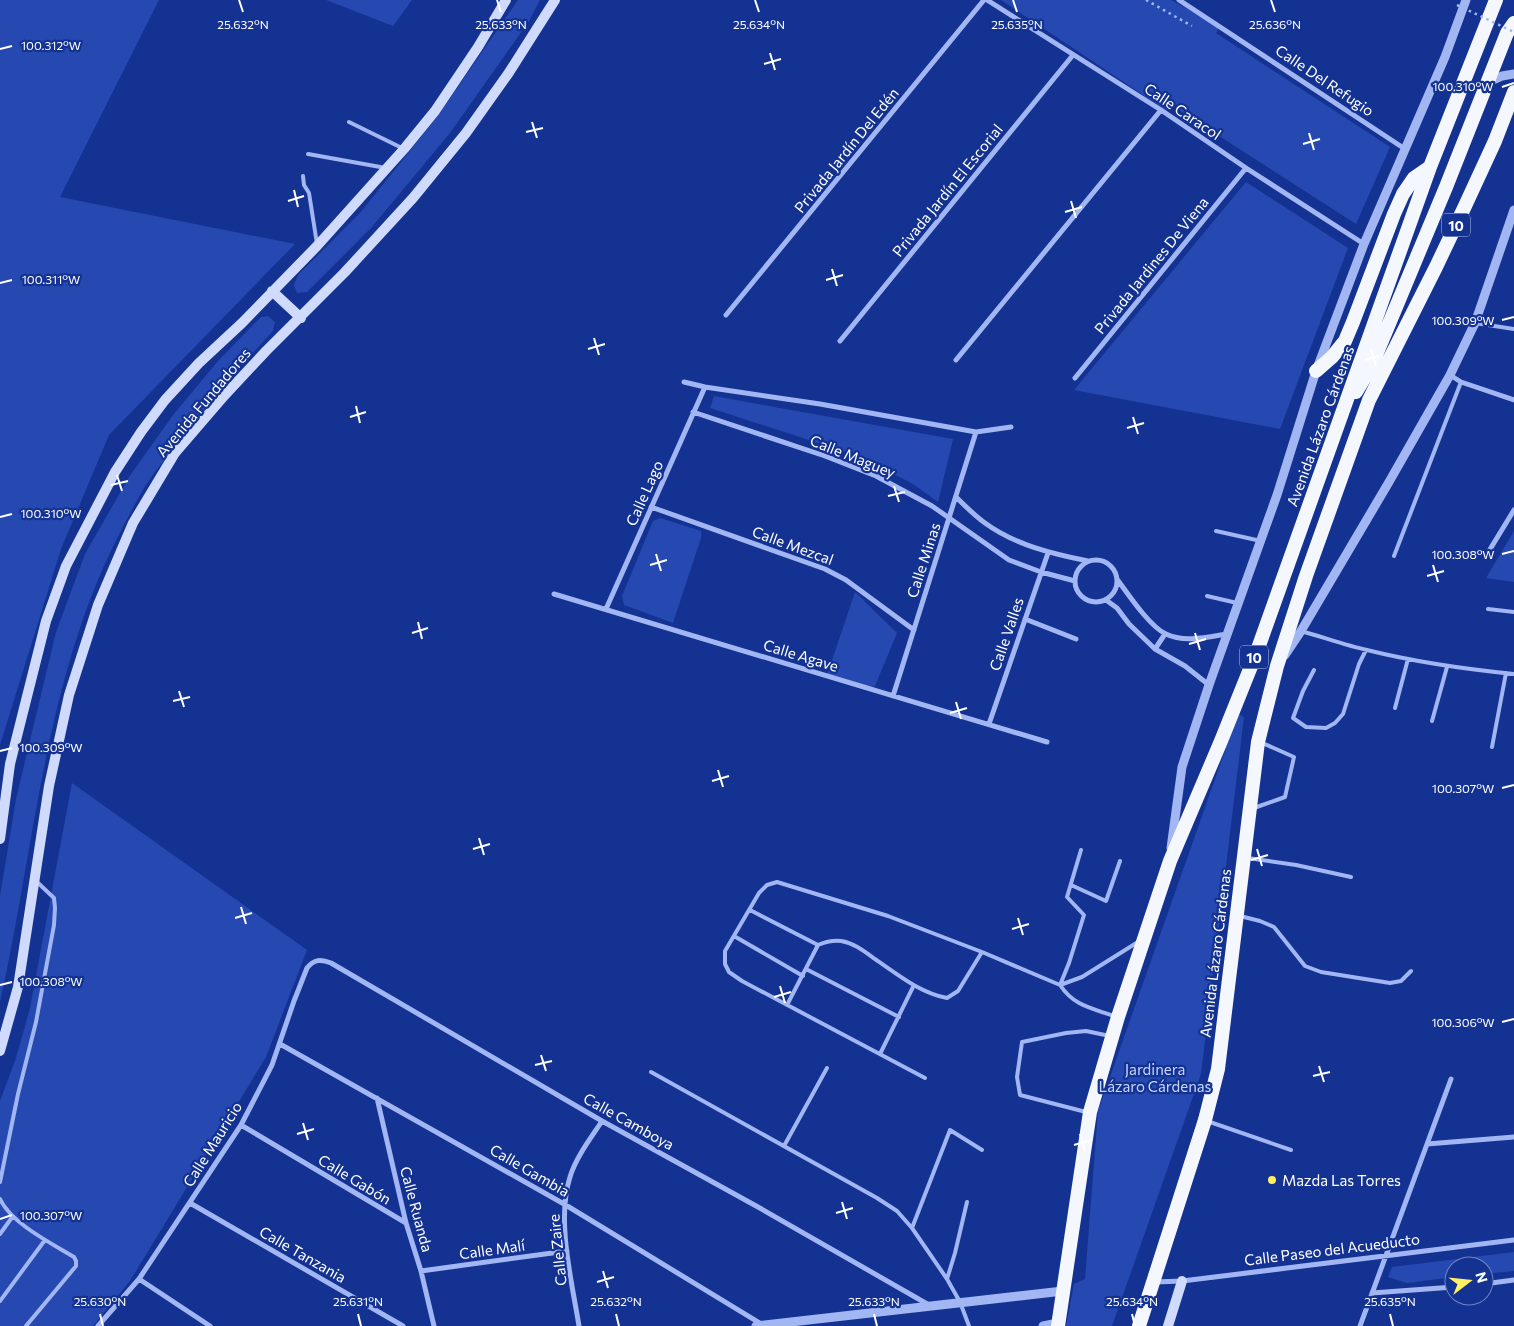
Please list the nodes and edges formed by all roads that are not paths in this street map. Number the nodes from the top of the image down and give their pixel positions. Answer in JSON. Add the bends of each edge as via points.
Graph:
{"nodes":[{"id":1,"x":506,"y":0,"type":"edge"},
{"id":2,"x":555,"y":0,"type":"edge"},
{"id":3,"x":986,"y":0,"type":"edge"},
{"id":4,"x":1179,"y":0,"type":"edge"},
{"id":5,"x":1466,"y":0,"type":"edge"},
{"id":6,"x":1496,"y":0,"type":"edge"},
{"id":7,"x":1514,"y":23,"type":"edge"},
{"id":8,"x":1072,"y":55,"type":"junction"},
{"id":9,"x":1514,"y":74,"type":"edge"},
{"id":10,"x":1488,"y":82,"type":"junction"},
{"id":11,"x":1514,"y":92,"type":"edge"},
{"id":12,"x":1161,"y":110,"type":"junction"},
{"id":13,"x":349,"y":122,"type":"dead end"},
{"id":14,"x":404,"y":149,"type":"junction"},
{"id":15,"x":1406,"y":149,"type":"junction"},
{"id":16,"x":308,"y":154,"type":"dead end"},
{"id":17,"x":1430,"y":167,"type":"junction"},
{"id":18,"x":1246,"y":168,"type":"junction"},
{"id":19,"x":388,"y":169,"type":"junction"},
{"id":20,"x":303,"y":176,"type":"dead end"},
{"id":21,"x":1514,"y":210,"type":"edge"},
{"id":22,"x":1364,"y":244,"type":"junction"},
{"id":23,"x":317,"y":246,"type":"junction"},
{"id":24,"x":272,"y":291,"type":"junction"},
{"id":25,"x":726,"y":315,"type":"dead end"},
{"id":26,"x":300,"y":318,"type":"junction"},
{"id":27,"x":1475,"y":323,"type":"junction"},
{"id":28,"x":1514,"y":329,"type":"edge"},
{"id":29,"x":840,"y":341,"type":"dead end"},
{"id":30,"x":956,"y":360,"type":"dead end"},
{"id":31,"x":1316,"y":371,"type":"junction"},
{"id":32,"x":1450,"y":375,"type":"junction"},
{"id":33,"x":1075,"y":378,"type":"dead end"},
{"id":34,"x":684,"y":382,"type":"dead end"},
{"id":35,"x":1462,"y":382,"type":"junction"},
{"id":36,"x":705,"y":387,"type":"junction"},
{"id":37,"x":1514,"y":400,"type":"edge"},
{"id":38,"x":693,"y":412,"type":"junction"},
{"id":39,"x":1338,"y":424,"type":"junction"},
{"id":40,"x":1011,"y":426,"type":"dead end"},
{"id":41,"x":976,"y":432,"type":"junction"},
{"id":42,"x":956,"y":497,"type":"junction"},
{"id":43,"x":651,"y":507,"type":"junction"},
{"id":44,"x":1514,"y":510,"type":"edge"},
{"id":45,"x":949,"y":518,"type":"junction"},
{"id":46,"x":1216,"y":530,"type":"dead end"},
{"id":47,"x":1261,"y":541,"type":"junction"},
{"id":48,"x":1489,"y":551,"type":"dead end"},
{"id":49,"x":1048,"y":553,"type":"junction"},
{"id":50,"x":1394,"y":556,"type":"dead end"},
{"id":51,"x":1088,"y":561,"type":"junction"},
{"id":52,"x":1041,"y":572,"type":"junction"},
{"id":53,"x":1117,"y":579,"type":"junction"},
{"id":54,"x":1075,"y":581,"type":"junction"},
{"id":55,"x":554,"y":594,"type":"dead end"},
{"id":56,"x":1207,"y":596,"type":"dead end"},
{"id":57,"x":1106,"y":600,"type":"junction"},
{"id":58,"x":1239,"y":604,"type":"junction"},
{"id":59,"x":606,"y":609,"type":"junction"},
{"id":60,"x":1488,"y":609,"type":"dead end"},
{"id":61,"x":1514,"y":612,"type":"edge"},
{"id":62,"x":1025,"y":619,"type":"junction"},
{"id":63,"x":914,"y":630,"type":"junction"},
{"id":64,"x":1301,"y":631,"type":"junction"},
{"id":65,"x":1165,"y":634,"type":"junction"},
{"id":66,"x":1228,"y":634,"type":"junction"},
{"id":67,"x":1076,"y":639,"type":"dead end"},
{"id":68,"x":1155,"y":649,"type":"junction"},
{"id":69,"x":1366,"y":650,"type":"junction"},
{"id":70,"x":1408,"y":659,"type":"junction"},
{"id":71,"x":1277,"y":666,"type":"junction"},
{"id":72,"x":1447,"y":666,"type":"junction"},
{"id":73,"x":1314,"y":670,"type":"dead end"},
{"id":74,"x":1506,"y":673,"type":"junction"},
{"id":75,"x":1514,"y":674,"type":"edge"},
{"id":76,"x":1209,"y":685,"type":"junction"},
{"id":77,"x":893,"y":696,"type":"junction"},
{"id":78,"x":1396,"y":708,"type":"dead end"},
{"id":79,"x":1432,"y":721,"type":"dead end"},
{"id":80,"x":989,"y":724,"type":"junction"},
{"id":81,"x":1047,"y":742,"type":"dead end"},
{"id":82,"x":1258,"y":742,"type":"junction"},
{"id":83,"x":1492,"y":746,"type":"dead end"},
{"id":84,"x":1249,"y":810,"type":"junction"},
{"id":85,"x":0,"y":839,"type":"edge"},
{"id":86,"x":1081,"y":850,"type":"dead end"},
{"id":87,"x":1243,"y":858,"type":"junction"},
{"id":88,"x":1120,"y":861,"type":"dead end"},
{"id":89,"x":1170,"y":861,"type":"junction"},
{"id":90,"x":1352,"y":876,"type":"dead end"},
{"id":91,"x":34,"y":879,"type":"junction"},
{"id":92,"x":1071,"y":885,"type":"junction"},
{"id":93,"x":750,"y":910,"type":"junction"},
{"id":94,"x":1235,"y":916,"type":"junction"},
{"id":95,"x":734,"y":936,"type":"junction"},
{"id":96,"x":1144,"y":939,"type":"junction"},
{"id":97,"x":818,"y":945,"type":"junction"},
{"id":98,"x":982,"y":952,"type":"junction"},
{"id":99,"x":317,"y":960,"type":"joint"},
{"id":100,"x":806,"y":970,"type":"junction"},
{"id":101,"x":1411,"y":971,"type":"dead end"},
{"id":102,"x":803,"y":976,"type":"junction"},
{"id":103,"x":914,"y":985,"type":"junction"},
{"id":104,"x":1060,"y":985,"type":"junction"},
{"id":105,"x":787,"y":1005,"type":"junction"},
{"id":106,"x":899,"y":1017,"type":"junction"},
{"id":107,"x":1118,"y":1017,"type":"junction"},
{"id":108,"x":1112,"y":1037,"type":"junction"},
{"id":109,"x":280,"y":1044,"type":"junction"},
{"id":110,"x":0,"y":1051,"type":"edge"},
{"id":111,"x":880,"y":1054,"type":"junction"},
{"id":112,"x":827,"y":1068,"type":"dead end"},
{"id":113,"x":651,"y":1072,"type":"dead end"},
{"id":114,"x":925,"y":1078,"type":"dead end"},
{"id":115,"x":1451,"y":1079,"type":"dead end"},
{"id":116,"x":377,"y":1098,"type":"junction"},
{"id":117,"x":1090,"y":1112,"type":"junction"},
{"id":118,"x":1205,"y":1120,"type":"junction"},
{"id":119,"x":602,"y":1121,"type":"junction"},
{"id":120,"x":241,"y":1125,"type":"junction"},
{"id":121,"x":1514,"y":1137,"type":"edge"},
{"id":122,"x":1427,"y":1144,"type":"junction"},
{"id":123,"x":784,"y":1146,"type":"junction"},
{"id":124,"x":982,"y":1150,"type":"dead end"},
{"id":125,"x":1291,"y":1150,"type":"dead end"},
{"id":126,"x":0,"y":1182,"type":"edge"},
{"id":127,"x":0,"y":1200,"type":"edge"},
{"id":128,"x":967,"y":1202,"type":"dead end"},
{"id":129,"x":190,"y":1203,"type":"junction"},
{"id":130,"x":564,"y":1204,"type":"junction"},
{"id":131,"x":13,"y":1216,"type":"junction"},
{"id":132,"x":406,"y":1223,"type":"junction"},
{"id":133,"x":912,"y":1228,"type":"junction"},
{"id":134,"x":0,"y":1234,"type":"edge"},
{"id":135,"x":45,"y":1240,"type":"junction"},
{"id":136,"x":1514,"y":1240,"type":"edge"},
{"id":137,"x":567,"y":1251,"type":"junction"},
{"id":138,"x":1386,"y":1256,"type":"junction"},
{"id":139,"x":422,"y":1271,"type":"junction"},
{"id":140,"x":139,"y":1279,"type":"junction"},
{"id":141,"x":947,"y":1279,"type":"junction"},
{"id":142,"x":1514,"y":1280,"type":"edge"},
{"id":143,"x":1182,"y":1281,"type":"junction"},
{"id":144,"x":1154,"y":1282,"type":"junction"},
{"id":145,"x":1494,"y":1283,"type":"edge"},
{"id":146,"x":1444,"y":1288,"type":"edge"},
{"id":147,"x":1063,"y":1291,"type":"junction"},
{"id":148,"x":1372,"y":1293,"type":"junction"},
{"id":149,"x":0,"y":1301,"type":"edge"},
{"id":150,"x":960,"y":1302,"type":"junction"},
{"id":151,"x":930,"y":1305,"type":"junction"},
{"id":152,"x":1142,"y":1322,"type":"edge"},
{"id":153,"x":1058,"y":1325,"type":"edge"},
{"id":154,"x":26,"y":1326,"type":"edge"},
{"id":155,"x":98,"y":1326,"type":"edge"},
{"id":156,"x":210,"y":1326,"type":"edge"},
{"id":157,"x":403,"y":1326,"type":"edge"},
{"id":158,"x":434,"y":1326,"type":"edge"},
{"id":159,"x":580,"y":1326,"type":"edge"},
{"id":160,"x":760,"y":1326,"type":"edge"},
{"id":161,"x":969,"y":1326,"type":"edge"},
{"id":162,"x":1043,"y":1326,"type":"edge"},
{"id":163,"x":1168,"y":1326,"type":"edge"},
{"id":164,"x":1360,"y":1326,"type":"edge"}],
"edges":[{"from":1,"to":14,"type":"main road","name":"Avenida Fundadores","via":[[435,111]]},
{"from":2,"to":26,"type":"main road","name":"Avenida Fundadores","via":[[466,133],[413,198]]},
{"from":3,"to":8,"type":"street","name":"Calle Caracol"},
{"from":3,"to":25,"type":"street","name":"Privada Jardín Del Edén"},
{"from":4,"to":15,"type":"street","name":"Calle Del Refugio"},
{"from":5,"to":15,"type":"street","name":"Avenida Lázaro Cárdenas"},
{"from":6,"to":17,"type":"highway","name":"Avenida Lázaro Cárdenas","number":"10"},
{"from":7,"to":10,"type":"highway"},
{"from":8,"to":12,"type":"street","name":"Calle Caracol"},
{"from":8,"to":29,"type":"street","name":"Privada Jardín El Escorial"},
{"from":9,"to":10,"type":"street"},
{"from":10,"to":39,"type":"highway","via":[[1371,367]]},
{"from":11,"to":71,"type":"highway","name":"Avenida Lázaro Cárdenas","number":"10","via":[[1465,206],[1369,400]]},
{"from":12,"to":18,"type":"street","name":"Calle Caracol"},
{"from":12,"to":30,"type":"street"},
{"from":13,"to":14,"type":"lane"},
{"from":14,"to":19,"type":"main road","name":"Avenida Fundadores"},
{"from":15,"to":22,"type":"street","name":"Avenida Lázaro Cárdenas"},
{"from":16,"to":19,"type":"lane"},
{"from":17,"to":31,"type":"highway","via":[[1414,178],[1403,194],[1345,341]]},
{"from":17,"to":39,"type":"highway","name":"Avenida Lázaro Cárdenas","number":"10"},
{"from":18,"to":22,"type":"street","name":"Calle Caracol"},
{"from":18,"to":33,"type":"street","name":"Privada Jardines De Viena"},
{"from":19,"to":23,"type":"main road","name":"Avenida Fundadores"},
{"from":20,"to":23,"type":"lane","via":[[309,193]]},
{"from":21,"to":27,"type":"street","name":"Avenida Lázaro Cárdenas"},
{"from":22,"to":31,"type":"street","name":"Avenida Lázaro Cárdenas"},
{"from":23,"to":24,"type":"main road","name":"Avenida Fundadores"},
{"from":24,"to":26,"type":"main road"},
{"from":24,"to":85,"type":"main road","name":"Avenida Fundadores","via":[[199,363],[160,407],[115,472],[70,558],[46,621],[10,764]]},
{"from":26,"to":91,"type":"main road","name":"Avenida Fundadores","via":[[248,370],[175,453],[133,523],[98,605],[69,695],[49,786]]},
{"from":27,"to":28,"type":"lane"},
{"from":27,"to":32,"type":"street","name":"Avenida Lázaro Cárdenas"},
{"from":31,"to":47,"type":"street","name":"Avenida Lázaro Cárdenas"},
{"from":32,"to":35,"type":"street"},
{"from":32,"to":64,"type":"street","name":"Avenida Lázaro Cárdenas"},
{"from":34,"to":36,"type":"street"},
{"from":35,"to":37,"type":"street"},
{"from":35,"to":50,"type":"lane"},
{"from":36,"to":38,"type":"street","name":"Calle Lago"},
{"from":36,"to":41,"type":"street"},
{"from":38,"to":43,"type":"street","name":"Calle Lago"},
{"from":38,"to":45,"type":"street","name":"Calle Maguey","via":[[876,476]]},
{"from":39,"to":89,"type":"highway","name":"Avenida Lázaro Cárdenas","number":"10","via":[[1256,654]]},
{"from":40,"to":41,"type":"street"},
{"from":41,"to":42,"type":"street","name":"Calle Minas"},
{"from":42,"to":45,"type":"street","name":"Calle Minas"},
{"from":42,"to":49,"type":"street","via":[[985,523]]},
{"from":43,"to":59,"type":"street","name":"Calle Lago"},
{"from":43,"to":63,"type":"street","name":"Calle Mezcal","via":[[825,569],[846,580]]},
{"from":44,"to":48,"type":"street"},
{"from":45,"to":52,"type":"street","name":"Calle Maguey","via":[[1009,560]]},
{"from":45,"to":63,"type":"street","name":"Calle Minas"},
{"from":46,"to":47,"type":"lane"},
{"from":47,"to":58,"type":"street","name":"Avenida Lázaro Cárdenas"},
{"from":49,"to":51,"type":"street"},
{"from":49,"to":52,"type":"street","name":"Calle Valles"},
{"from":51,"to":53,"type":"street","via":[[1101,560],[1112,567]]},
{"from":51,"to":54,"type":"street","via":[[1078,569]]},
{"from":52,"to":54,"type":"street","name":"Calle Maguey"},
{"from":52,"to":62,"type":"street","name":"Calle Valles"},
{"from":53,"to":57,"type":"street","via":[[1115,591]]},
{"from":53,"to":65,"type":"street","via":[[1144,615]]},
{"from":54,"to":57,"type":"street","via":[[1085,599],[1096,603]]},
{"from":55,"to":59,"type":"street","name":"Calle Agave"},
{"from":56,"to":58,"type":"lane"},
{"from":57,"to":68,"type":"street"},
{"from":58,"to":66,"type":"street","name":"Avenida Lázaro Cárdenas"},
{"from":59,"to":77,"type":"street","name":"Calle Agave"},
{"from":60,"to":61,"type":"lane"},
{"from":62,"to":67,"type":"street"},
{"from":62,"to":80,"type":"street","name":"Calle Valles"},
{"from":63,"to":77,"type":"street","name":"Calle Minas"},
{"from":64,"to":69,"type":"lane"},
{"from":64,"to":71,"type":"street","name":"Avenida Lázaro Cárdenas"},
{"from":65,"to":66,"type":"street","via":[[1196,638]]},
{"from":65,"to":68,"type":"street"},
{"from":66,"to":76,"type":"street","name":"Avenida Lázaro Cárdenas"},
{"from":68,"to":76,"type":"street"},
{"from":69,"to":70,"type":"lane"},
{"from":69,"to":73,"type":"lane","via":[[1343,714],[1326,728],[1306,727],[1293,718]]},
{"from":70,"to":72,"type":"lane"},
{"from":70,"to":78,"type":"lane"},
{"from":71,"to":82,"type":"highway","name":"Avenida Lázaro Cárdenas","number":"10"},
{"from":72,"to":74,"type":"lane"},
{"from":72,"to":79,"type":"lane"},
{"from":74,"to":75,"type":"lane"},
{"from":74,"to":83,"type":"lane"},
{"from":76,"to":89,"type":"street","name":"Avenida Lázaro Cárdenas","via":[[1182,767]]},
{"from":77,"to":80,"type":"street","name":"Calle Agave"},
{"from":80,"to":81,"type":"street","name":"Calle Agave"},
{"from":82,"to":84,"type":"highway","name":"Avenida Lázaro Cárdenas","number":"10"},
{"from":82,"to":84,"type":"lane","via":[[1294,758],[1285,797]]},
{"from":84,"to":87,"type":"highway","name":"Avenida Lázaro Cárdenas","number":"10"},
{"from":86,"to":92,"type":"lane"},
{"from":87,"to":90,"type":"lane"},
{"from":87,"to":94,"type":"highway","name":"Avenida Lázaro Cárdenas","number":"10"},
{"from":88,"to":92,"type":"lane","via":[[1106,901]]},
{"from":89,"to":96,"type":"highway","name":"Avenida Lázaro Cárdenas","number":"10"},
{"from":91,"to":110,"type":"main road","name":"Avenida Fundadores","via":[[18,988]]},
{"from":91,"to":126,"type":"lane","via":[[54,898],[54,925]]},
{"from":92,"to":104,"type":"lane","via":[[1067,897],[1084,914]]},
{"from":93,"to":95,"type":"lane"},
{"from":93,"to":97,"type":"lane"},
{"from":93,"to":98,"type":"lane","via":[[759,893],[767,885],[777,882],[888,916]]},
{"from":94,"to":101,"type":"lane","via":[[1274,927],[1305,966],[1321,972],[1390,983],[1401,982]]},
{"from":94,"to":118,"type":"highway","name":"Avenida Lázaro Cárdenas","number":"10","via":[[1218,1069]]},
{"from":95,"to":102,"type":"lane"},
{"from":95,"to":105,"type":"lane","via":[[725,951],[729,972]]},
{"from":96,"to":104,"type":"lane","via":[[1082,977]]},
{"from":96,"to":107,"type":"highway","name":"Avenida Lázaro Cárdenas","number":"10"},
{"from":97,"to":100,"type":"lane"},
{"from":97,"to":103,"type":"lane","via":[[828,941],[854,944]]},
{"from":98,"to":103,"type":"lane","via":[[953,996],[938,997]]},
{"from":98,"to":104,"type":"lane"},
{"from":99,"to":109,"type":"street","name":"Calle Mauricio","via":[[307,968]]},
{"from":99,"to":119,"type":"street","name":"Calle Camboya","via":[[331,962]]},
{"from":100,"to":102,"type":"lane"},
{"from":100,"to":106,"type":"lane"},
{"from":102,"to":105,"type":"lane"},
{"from":103,"to":106,"type":"lane"},
{"from":104,"to":107,"type":"lane","via":[[1067,997],[1079,1004]]},
{"from":105,"to":111,"type":"lane"},
{"from":106,"to":111,"type":"lane"},
{"from":107,"to":108,"type":"highway","name":"Avenida Lázaro Cárdenas","number":"10"},
{"from":108,"to":117,"type":"highway","name":"Avenida Lázaro Cárdenas","number":"10"},
{"from":108,"to":117,"type":"lane","via":[[1086,1031],[1022,1042],[1017,1077],[1020,1095]]},
{"from":109,"to":116,"type":"street","name":"Calle Gambia"},
{"from":109,"to":120,"type":"street","name":"Calle Mauricio"},
{"from":111,"to":114,"type":"lane"},
{"from":112,"to":123,"type":"lane"},
{"from":113,"to":123,"type":"lane"},
{"from":115,"to":122,"type":"street"},
{"from":116,"to":130,"type":"street","name":"Calle Gambia"},
{"from":116,"to":132,"type":"street","name":"Calle Ruanda"},
{"from":117,"to":147,"type":"highway","name":"Avenida Lázaro Cárdenas","number":"10"},
{"from":118,"to":125,"type":"lane"},
{"from":118,"to":144,"type":"highway","name":"Avenida Lázaro Cárdenas","number":"10"},
{"from":119,"to":130,"type":"street","name":"Calle Zaire","via":[[573,1170]]},
{"from":119,"to":151,"type":"street","name":"Calle Camboya"},
{"from":120,"to":129,"type":"street","name":"Calle Mauricio"},
{"from":120,"to":132,"type":"street","name":"Calle Gabón"},
{"from":121,"to":122,"type":"street"},
{"from":122,"to":138,"type":"street"},
{"from":123,"to":133,"type":"lane","via":[[877,1198],[897,1211]]},
{"from":124,"to":133,"type":"lane","via":[[950,1130]]},
{"from":127,"to":131,"type":"lane"},
{"from":128,"to":141,"type":"lane"},
{"from":129,"to":140,"type":"street","name":"Calle Mauricio"},
{"from":129,"to":157,"type":"street","name":"Calle Tanzania"},
{"from":130,"to":137,"type":"street","name":"Calle Zaire"},
{"from":130,"to":160,"type":"street","name":"Calle Gambia"},
{"from":131,"to":134,"type":"lane"},
{"from":131,"to":135,"type":"lane"},
{"from":132,"to":139,"type":"street","name":"Calle Ruanda"},
{"from":133,"to":141,"type":"lane"},
{"from":135,"to":149,"type":"lane"},
{"from":135,"to":154,"type":"lane","via":[[74,1257],[76,1266]]},
{"from":136,"to":138,"type":"street","name":"Calle Paseo del Acueducto"},
{"from":137,"to":139,"type":"street","name":"Calle Malí"},
{"from":137,"to":159,"type":"street","name":"Calle Zaire"},
{"from":138,"to":143,"type":"street","name":"Calle Paseo del Acueducto"},
{"from":138,"to":148,"type":"street"},
{"from":139,"to":158,"type":"street","name":"Calle Ruanda"},
{"from":140,"to":155,"type":"street","name":"Calle Mauricio"},
{"from":140,"to":156,"type":"street"},
{"from":141,"to":150,"type":"lane"},
{"from":142,"to":145,"type":"street"},
{"from":143,"to":144,"type":"street","name":"Calle Paseo del Acueducto"},
{"from":143,"to":163,"type":"main road"},
{"from":144,"to":152,"type":"highway","name":"Avenida Lázaro Cárdenas","number":"10"},
{"from":146,"to":148,"type":"street"},
{"from":147,"to":150,"type":"street"},
{"from":147,"to":153,"type":"highway","name":"Avenida Lázaro Cárdenas","number":"10"},
{"from":148,"to":164,"type":"street"},
{"from":150,"to":151,"type":"street"},
{"from":150,"to":161,"type":"lane"},
{"from":151,"to":160,"type":"street"},
{"from":153,"to":162,"type":"street"}]}
